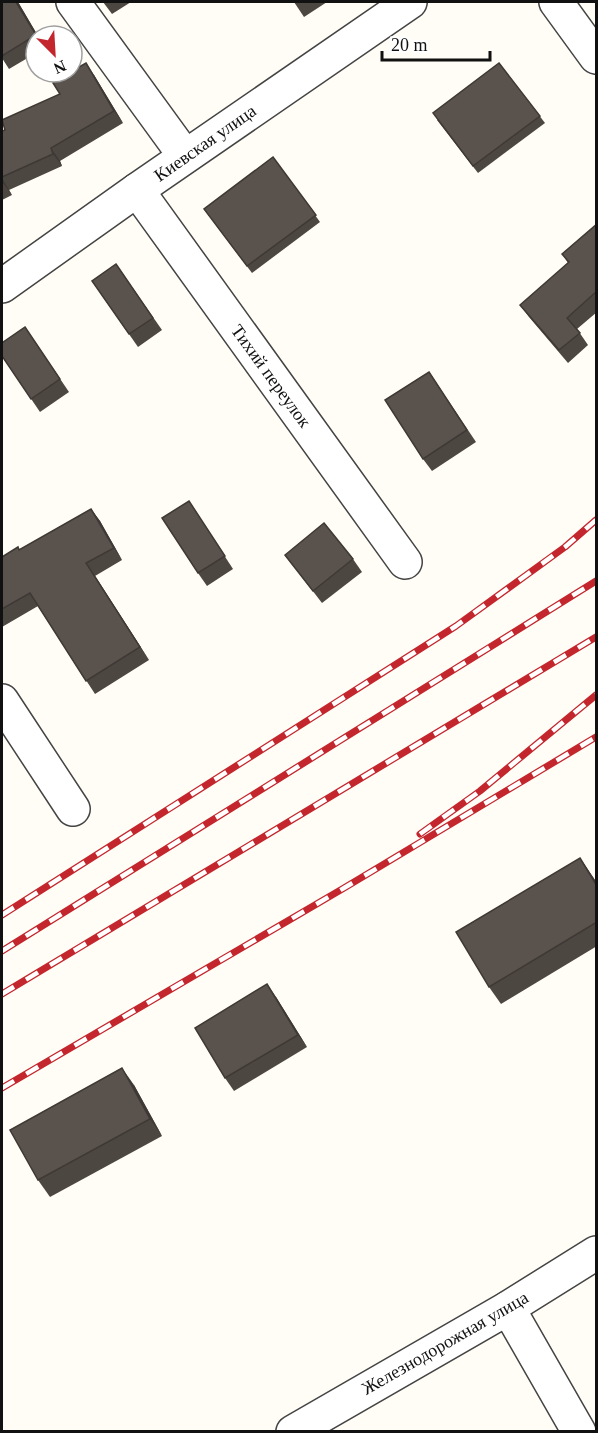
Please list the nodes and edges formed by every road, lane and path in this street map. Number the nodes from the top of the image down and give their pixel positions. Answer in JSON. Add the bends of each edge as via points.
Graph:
{"nodes":[{"id":1,"x":73,"y":2,"type":"edge"},
{"id":2,"x":410,"y":2,"type":"edge"},
{"id":3,"x":556,"y":2,"type":"edge"},
{"id":4,"x":597,"y":57,"type":"edge"},
{"id":5,"x":185,"y":156,"type":"junction"},
{"id":6,"x":137,"y":190,"type":"junction"},
{"id":7,"x":2,"y":286,"type":"edge"},
{"id":8,"x":405,"y":562,"type":"dead end"},
{"id":9,"x":2,"y":701,"type":"edge"},
{"id":10,"x":73,"y":809,"type":"dead end"},
{"id":11,"x":597,"y":1253,"type":"edge"},
{"id":12,"x":508,"y":1308,"type":"junction"},
{"id":13,"x":293,"y":1431,"type":"edge"},
{"id":14,"x":579,"y":1431,"type":"edge"}],
"edges":[{"from":1,"to":5,"type":"street"},
{"from":2,"to":5,"type":"street","name":"Киевская улица"},
{"from":3,"to":4,"type":"street"},
{"from":5,"to":6,"type":"street","name":"Киевская улица"},
{"from":6,"to":7,"type":"street","name":"Киевская улица"},
{"from":6,"to":8,"type":"street","name":"Тихий переулок"},
{"from":9,"to":10,"type":"street"},
{"from":11,"to":12,"type":"street","name":"Железнодорожная улица"},
{"from":12,"to":13,"type":"street","name":"Железнодорожная улица"},
{"from":12,"to":14,"type":"street"}]}
